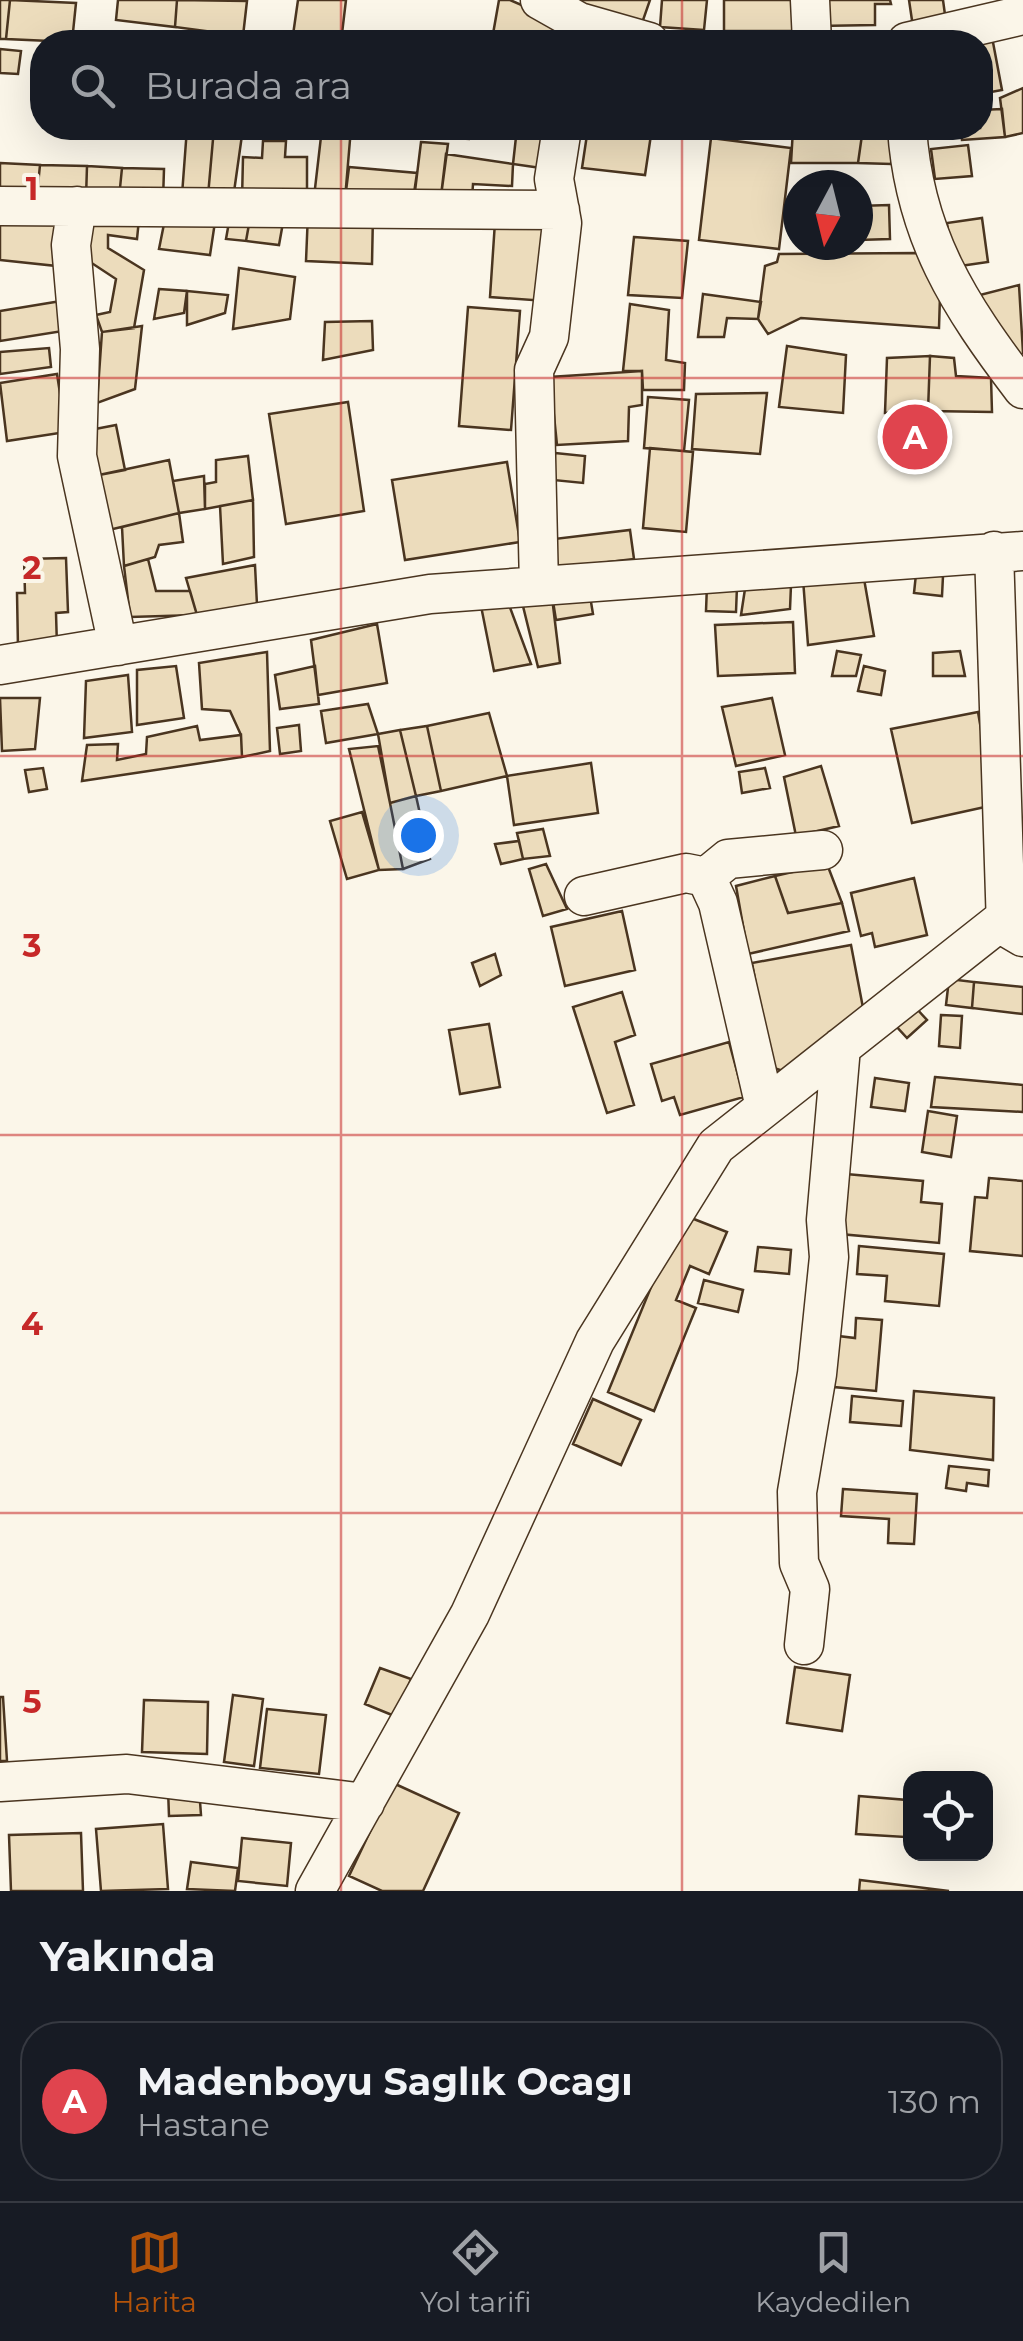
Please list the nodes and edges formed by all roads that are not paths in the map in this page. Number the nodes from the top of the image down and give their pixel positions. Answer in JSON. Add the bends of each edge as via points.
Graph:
{"nodes":[{"id":1,"x":540,"y":0,"type":"edge"},
{"id":2,"x":810,"y":0,"type":"edge"},
{"id":3,"x":1023,"y":15,"type":"edge"},
{"id":4,"x":575,"y":30,"type":"edge"},
{"id":5,"x":811,"y":30,"type":"edge"},
{"id":6,"x":959,"y":30,"type":"edge"},
{"id":7,"x":560,"y":140,"type":"edge"},
{"id":8,"x":909,"y":140,"type":"edge"},
{"id":9,"x":0,"y":206,"type":"edge"},
{"id":10,"x":77,"y":206,"type":"junction"},
{"id":11,"x":560,"y":210,"type":"junction"},
{"id":12,"x":1023,"y":389,"type":"edge"},
{"id":13,"x":1009,"y":551,"type":"edge"},
{"id":14,"x":539,"y":586,"type":"junction"},
{"id":15,"x":118,"y":646,"type":"junction"},
{"id":16,"x":0,"y":665,"type":"edge"},
{"id":17,"x":823,"y":850,"type":"dead end"},
{"id":18,"x":706,"y":877,"type":"junction"},
{"id":19,"x":584,"y":896,"type":"dead end"},
{"id":20,"x":1014,"y":927,"type":"edge"},
{"id":21,"x":840,"y":1047,"type":"junction"},
{"id":22,"x":765,"y":1107,"type":"junction"},
{"id":23,"x":804,"y":1645,"type":"dead end"},
{"id":24,"x":0,"y":1782,"type":"edge"},
{"id":25,"x":365,"y":1803,"type":"junction"},
{"id":26,"x":315,"y":1891,"type":"edge"}],
"edges":[{"from":1,"to":4,"type":"street"},
{"from":2,"to":5,"type":"street"},
{"from":3,"to":6,"type":"street"},
{"from":7,"to":11,"type":"street","via":[[554,180]]},
{"from":8,"to":12,"type":"street","via":[[920,217],[946,278]]},
{"from":9,"to":10,"type":"street"},
{"from":10,"to":11,"type":"street"},
{"from":10,"to":15,"type":"street","via":[[71,245],[80,349],[77,456]]},
{"from":11,"to":14,"type":"street","via":[[549,338],[534,370]]},
{"from":13,"to":14,"type":"street"},
{"from":13,"to":20,"type":"street"},
{"from":14,"to":15,"type":"street","via":[[430,594]]},
{"from":15,"to":16,"type":"street"},
{"from":17,"to":18,"type":"street","via":[[728,860]]},
{"from":18,"to":19,"type":"street","via":[[686,873]]},
{"from":18,"to":22,"type":"street","via":[[718,903]]},
{"from":20,"to":21,"type":"street"},
{"from":21,"to":22,"type":"street"},
{"from":21,"to":23,"type":"street","via":[[829,1257],[798,1492],[799,1563],[810,1589]]},
{"from":22,"to":25,"type":"street","via":[[716,1146],[595,1341],[470,1614]]},
{"from":24,"to":25,"type":"street","via":[[127,1774]]},
{"from":25,"to":26,"type":"street"}]}
